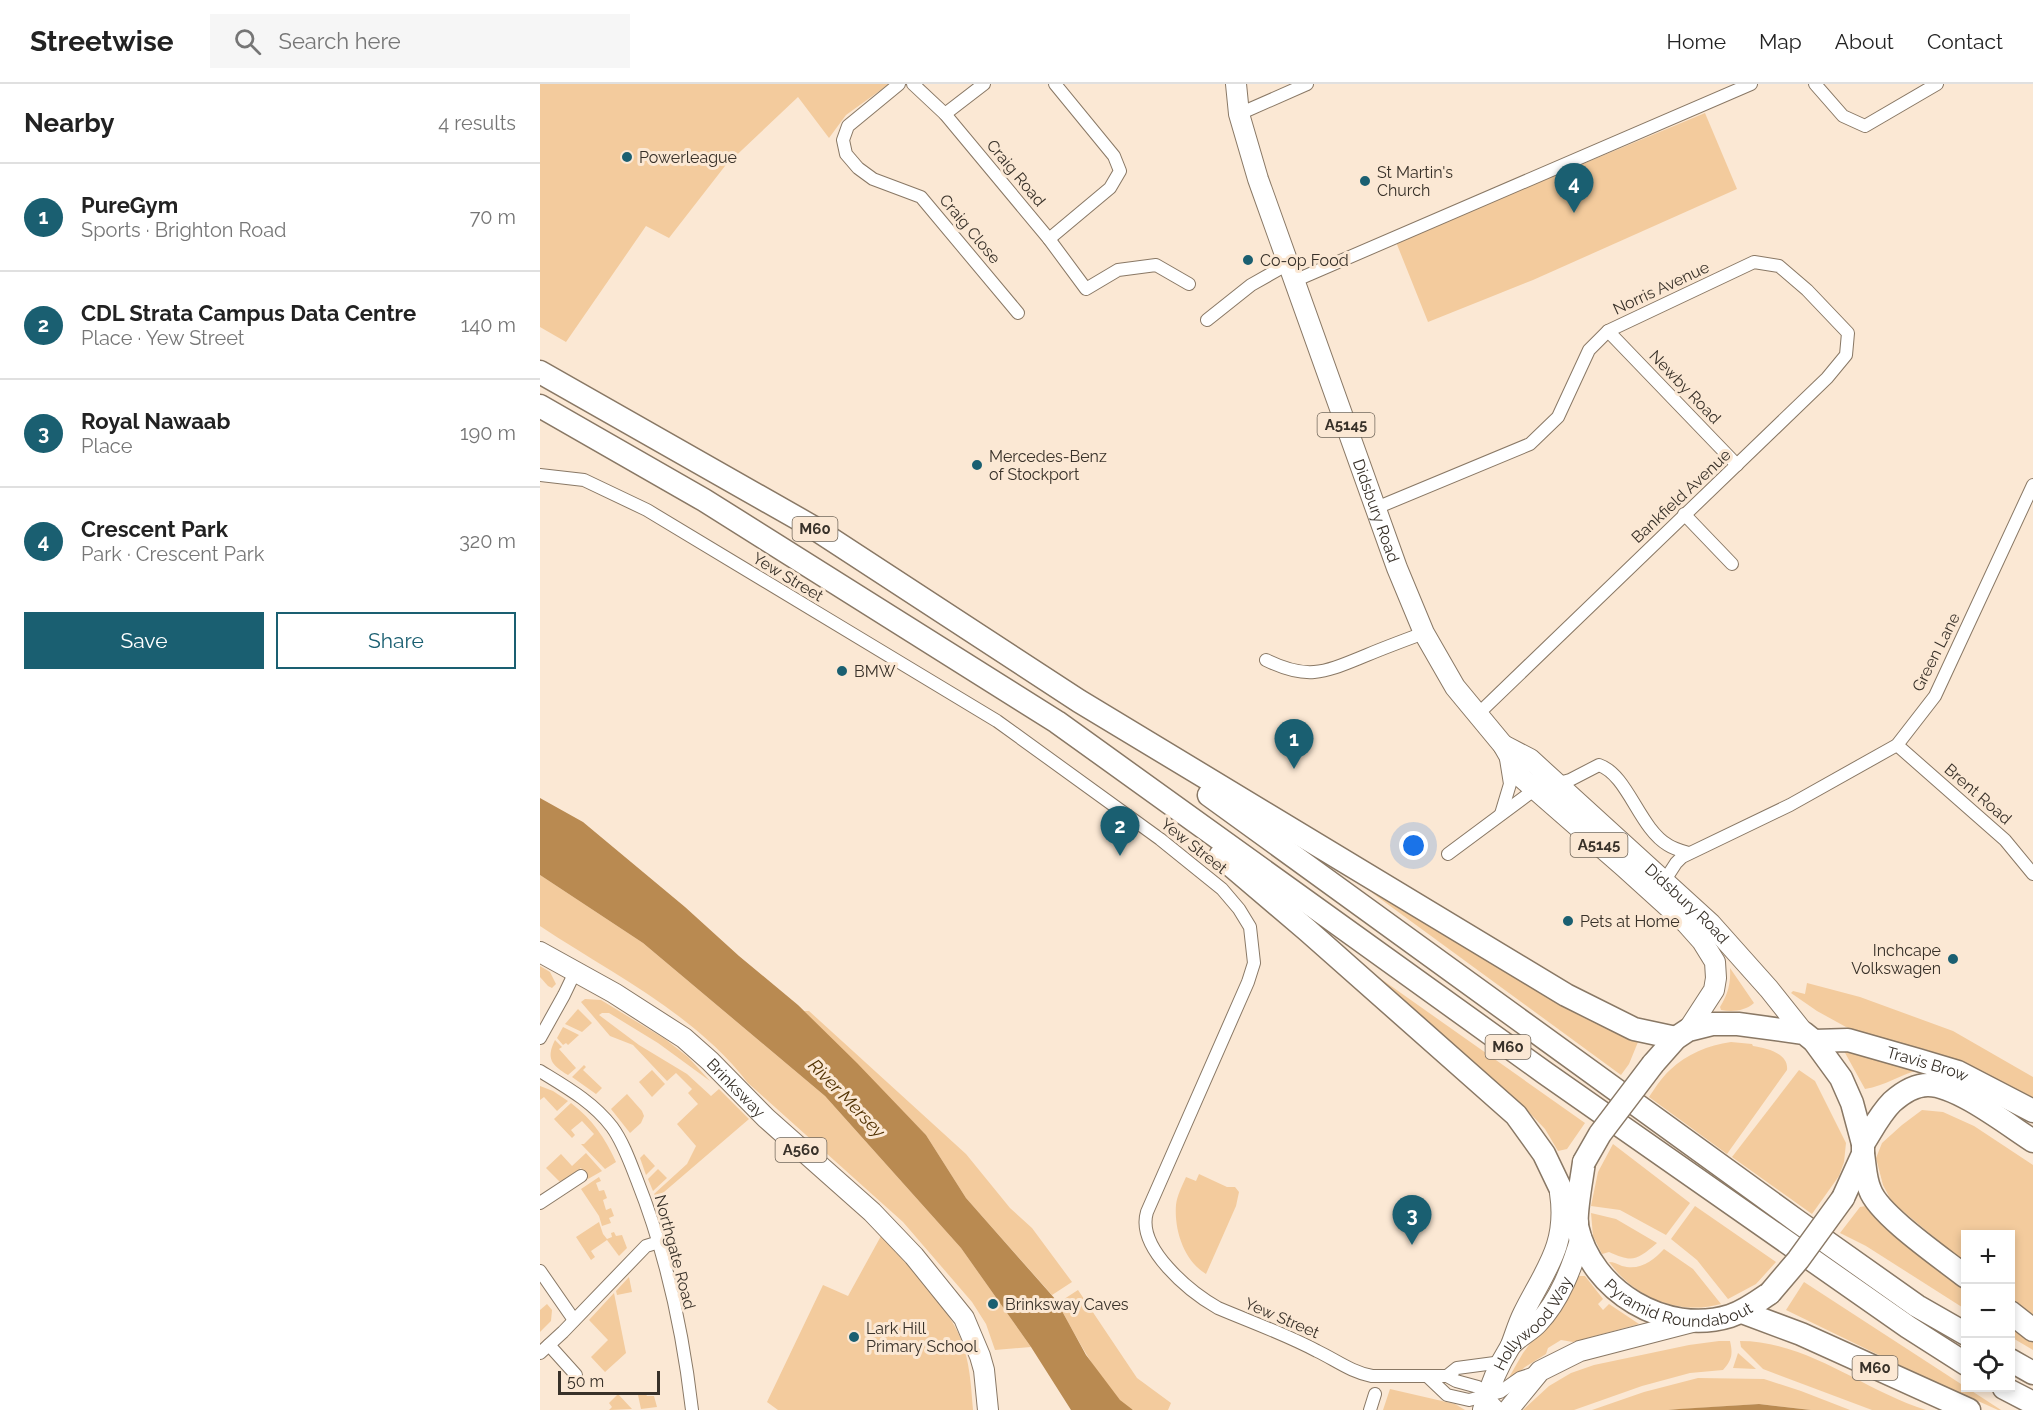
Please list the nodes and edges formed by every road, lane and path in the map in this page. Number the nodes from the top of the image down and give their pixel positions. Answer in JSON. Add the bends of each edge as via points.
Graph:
{"nodes":[{"id":1,"x":898,"y":84,"type":"edge"},
{"id":2,"x":913,"y":84,"type":"edge"},
{"id":3,"x":984,"y":84,"type":"edge"},
{"id":4,"x":1056,"y":84,"type":"edge"},
{"id":5,"x":1236,"y":84,"type":"edge"},
{"id":6,"x":1307,"y":84,"type":"edge"},
{"id":7,"x":1751,"y":84,"type":"edge"},
{"id":8,"x":1815,"y":84,"type":"edge"},
{"id":9,"x":1937,"y":84,"type":"edge"},
{"id":10,"x":945,"y":114,"type":"junction"},
{"id":11,"x":1239,"y":114,"type":"junction"},
{"id":12,"x":1049,"y":239,"type":"junction"},
{"id":13,"x":1291,"y":272,"type":"junction"},
{"id":14,"x":1189,"y":284,"type":"dead end"},
{"id":15,"x":1807,"y":290,"type":"joint"},
{"id":16,"x":1018,"y":313,"type":"dead end"},
{"id":17,"x":1207,"y":320,"type":"dead end"},
{"id":18,"x":1608,"y":331,"type":"junction"},
{"id":19,"x":540,"y":372,"type":"edge"},
{"id":20,"x":540,"y":406,"type":"edge"},
{"id":21,"x":1737,"y":465,"type":"junction"},
{"id":22,"x":540,"y":475,"type":"edge"},
{"id":23,"x":2033,"y":485,"type":"edge"},
{"id":24,"x":1376,"y":508,"type":"junction"},
{"id":25,"x":1684,"y":514,"type":"junction"},
{"id":26,"x":1732,"y":564,"type":"dead end"},
{"id":27,"x":1424,"y":633,"type":"junction"},
{"id":28,"x":1266,"y":660,"type":"dead end"},
{"id":29,"x":1079,"y":701,"type":"junction"},
{"id":30,"x":1477,"y":715,"type":"junction"},
{"id":31,"x":1057,"y":722,"type":"junction"},
{"id":32,"x":1503,"y":745,"type":"junction"},
{"id":33,"x":1897,"y":745,"type":"junction"},
{"id":34,"x":1557,"y":783,"type":"junction"},
{"id":35,"x":1534,"y":790,"type":"junction"},
{"id":36,"x":1501,"y":814,"type":"junction"},
{"id":37,"x":1689,"y":853,"type":"junction"},
{"id":38,"x":1448,"y":854,"type":"dead end"},
{"id":39,"x":2033,"y":874,"type":"edge"},
{"id":40,"x":1665,"y":880,"type":"junction"},
{"id":41,"x":540,"y":952,"type":"edge"},
{"id":42,"x":575,"y":972,"type":"junction"},
{"id":43,"x":1682,"y":1034,"type":"junction"},
{"id":44,"x":1809,"y":1037,"type":"junction"},
{"id":45,"x":540,"y":1038,"type":"edge"},
{"id":46,"x":540,"y":1071,"type":"edge"},
{"id":47,"x":2033,"y":1111,"type":"edge"},
{"id":48,"x":2033,"y":1141,"type":"edge"},
{"id":49,"x":1863,"y":1149,"type":"junction"},
{"id":50,"x":1554,"y":1175,"type":"junction"},
{"id":51,"x":581,"y":1176,"type":"dead end"},
{"id":52,"x":542,"y":1198,"type":"edge"},
{"id":53,"x":1579,"y":1230,"type":"junction"},
{"id":54,"x":659,"y":1242,"type":"junction"},
{"id":55,"x":540,"y":1271,"type":"edge"},
{"id":56,"x":1961,"y":1274,"type":"edge"},
{"id":57,"x":1742,"y":1312,"type":"junction"},
{"id":58,"x":2015,"y":1316,"type":"edge"},
{"id":59,"x":574,"y":1320,"type":"junction"},
{"id":60,"x":1695,"y":1321,"type":"junction"},
{"id":61,"x":2033,"y":1330,"type":"edge"},
{"id":62,"x":1961,"y":1332,"type":"edge"},
{"id":63,"x":544,"y":1349,"type":"edge"},
{"id":64,"x":1507,"y":1353,"type":"junction"},
{"id":65,"x":1961,"y":1361,"type":"edge"},
{"id":66,"x":2015,"y":1363,"type":"edge"},
{"id":67,"x":1540,"y":1371,"type":"junction"},
{"id":68,"x":2033,"y":1373,"type":"edge"},
{"id":69,"x":576,"y":1375,"type":"dead end"},
{"id":70,"x":1448,"y":1376,"type":"junction"},
{"id":71,"x":1428,"y":1377,"type":"junction"},
{"id":72,"x":2012,"y":1392,"type":"edge"},
{"id":73,"x":1376,"y":1394,"type":"dead end"},
{"id":74,"x":2033,"y":1403,"type":"edge"},
{"id":75,"x":1485,"y":1404,"type":"edge"},
{"id":76,"x":692,"y":1410,"type":"edge"},
{"id":77,"x":988,"y":1410,"type":"edge"},
{"id":78,"x":1370,"y":1410,"type":"edge"},
{"id":79,"x":1508,"y":1410,"type":"edge"},
{"id":80,"x":1969,"y":1410,"type":"edge"}],
"edges":[{"from":1,"to":16,"type":"street","name":"Craig Close","via":[[848,126],[843,140],[846,154],[873,179],[921,197]]},
{"from":2,"to":10,"type":"street","name":"Craig Road"},
{"from":3,"to":10,"type":"street"},
{"from":4,"to":12,"type":"street","via":[[1114,156],[1120,171],[1110,188]]},
{"from":5,"to":11,"type":"main road","name":"Didsbury Road","number":"A5145"},
{"from":6,"to":11,"type":"street"},
{"from":7,"to":13,"type":"street"},
{"from":8,"to":9,"type":"street","via":[[1843,116],[1865,126]]},
{"from":10,"to":12,"type":"street","name":"Craig Road"},
{"from":11,"to":13,"type":"main road","name":"Didsbury Road","number":"A5145"},
{"from":12,"to":14,"type":"street","name":"Craig Road","via":[[1086,289],[1118,270],[1156,265]]},
{"from":13,"to":17,"type":"street","via":[[1251,285]]},
{"from":13,"to":24,"type":"main road","name":"Didsbury Road","number":"A5145"},
{"from":15,"to":18,"type":"street","name":"Norris Avenue","via":[[1779,266],[1754,262]]},
{"from":15,"to":21,"type":"street","name":"Bankfield Avenue","via":[[1848,333],[1846,355]]},
{"from":18,"to":21,"type":"street","name":"Newby Road"},
{"from":18,"to":24,"type":"street","name":"Norris Avenue","via":[[1589,350],[1558,417],[1530,444]]},
{"from":19,"to":29,"type":"highway","number":"M60","via":[[811,526]]},
{"from":20,"to":31,"type":"highway","number":"M60","via":[[704,500]]},
{"from":21,"to":25,"type":"street","name":"Bankfield Avenue"},
{"from":22,"to":71,"type":"street","name":"Yew Street","via":[[584,480],[647,510],[997,721],[1222,889],[1250,927],[1254,963],[1147,1212],[1148,1238],[1180,1281],[1218,1308],[1363,1374]]},
{"from":23,"to":33,"type":"street","name":"Green Lane","via":[[1935,696]]},
{"from":24,"to":27,"type":"main road","name":"Didsbury Road","number":"A5145"},
{"from":25,"to":26,"type":"street"},
{"from":25,"to":30,"type":"street","name":"Bankfield Avenue"},
{"from":27,"to":28,"type":"street","via":[[1328,670],[1292,671]]},
{"from":27,"to":30,"type":"main road","name":"Didsbury Road","number":"A5145","via":[[1455,687]]},
{"from":29,"to":43,"type":"highway","number":"M60","via":[[1601,1014],[1634,1029]]},
{"from":29,"to":62,"type":"highway","number":"M60","via":[[1797,1221],[1917,1306]]},
{"from":30,"to":32,"type":"main road","name":"Didsbury Road","number":"A5145"},
{"from":31,"to":50,"type":"highway","number":"M60","via":[[1307,930],[1503,1101],[1544,1154]]},
{"from":31,"to":65,"type":"highway","number":"M60","via":[[1545,1073]]},
{"from":32,"to":34,"type":"main road","name":"Didsbury Road","number":"A5145","via":[[1530,759]]},
{"from":32,"to":35,"type":"main road","name":"Didsbury Road","number":"A5145","via":[[1522,778]]},
{"from":32,"to":36,"type":"street","via":[[1510,784]]},
{"from":33,"to":37,"type":"street","name":"Green Lane","via":[[1790,805]]},
{"from":33,"to":39,"type":"street","name":"Brent Road","via":[[2005,840]]},
{"from":34,"to":35,"type":"street"},
{"from":34,"to":37,"type":"street","via":[[1599,765],[1606,768],[1652,832],[1667,845]]},
{"from":34,"to":40,"type":"main road","name":"Didsbury Road","number":"A5145"},
{"from":35,"to":36,"type":"street"},
{"from":35,"to":43,"type":"main road","name":"Didsbury Road","number":"A5145","via":[[1686,923],[1715,962],[1714,990]]},
{"from":36,"to":38,"type":"street"},
{"from":37,"to":40,"type":"street","name":"Green Lane","via":[[1676,863]]},
{"from":40,"to":44,"type":"main road","name":"Didsbury Road","number":"A5145","via":[[1736,950]]},
{"from":41,"to":42,"type":"main road","name":"Brinksway","number":"A560"},
{"from":42,"to":45,"type":"street"},
{"from":42,"to":77,"type":"main road","name":"Brinksway","number":"A560","via":[[684,1038],[896,1237],[964,1318],[984,1370]]},
{"from":43,"to":44,"type":"highway","via":[[1712,1024],[1738,1024]]},
{"from":43,"to":53,"type":"highway","bridge":true,"via":[[1653,1064],[1600,1134],[1584,1162]]},
{"from":44,"to":47,"type":"highway","name":"Travis Brow","via":[[1848,1040],[1958,1072]]},
{"from":44,"to":49,"type":"highway","via":[[1841,1078],[1852,1103]]},
{"from":46,"to":54,"type":"street","name":"Northgate Road","via":[[586,1100],[612,1126],[629,1158]]},
{"from":48,"to":49,"type":"highway","name":"Travis Brow","via":[[1952,1090],[1928,1085],[1907,1091],[1893,1101]]},
{"from":49,"to":56,"type":"highway","via":[[1870,1191],[1877,1204]]},
{"from":49,"to":57,"type":"highway","name":"Pyramid Roundabout","bridge":true,"via":[[1843,1198],[1798,1260],[1770,1293]]},
{"from":50,"to":53,"type":"highway","name":"Pyramid Roundabout"},
{"from":50,"to":64,"type":"main road","via":[[1562,1212],[1560,1234],[1546,1274],[1522,1315]]},
{"from":51,"to":52,"type":"street"},
{"from":53,"to":60,"type":"highway","name":"Pyramid Roundabout","via":[[1600,1274],[1630,1301],[1672,1318]]},
{"from":53,"to":64,"type":"main road","name":"Hollywood Way","via":[[1567,1278],[1552,1304]]},
{"from":54,"to":59,"type":"street","via":[[646,1246]]},
{"from":54,"to":76,"type":"street","name":"Northgate Road"},
{"from":55,"to":59,"type":"street"},
{"from":57,"to":60,"type":"highway","name":"Pyramid Roundabout"},
{"from":57,"to":80,"type":"highway","number":"M60","via":[[1801,1334]]},
{"from":58,"to":61,"type":"highway"},
{"from":59,"to":63,"type":"street"},
{"from":60,"to":67,"type":"main road","name":"Hollywood Way","via":[[1580,1351]]},
{"from":63,"to":69,"type":"street"},
{"from":64,"to":70,"type":"street","name":"Yew Street","via":[[1457,1368]]},
{"from":64,"to":75,"type":"main road","name":"Hollywood Way"},
{"from":66,"to":68,"type":"highway"},
{"from":67,"to":75,"type":"street","via":[[1520,1377]]},
{"from":67,"to":79,"type":"main road","name":"Hollywood Way"},
{"from":70,"to":71,"type":"street","name":"Yew Street"},
{"from":70,"to":75,"type":"street","name":"Yew Street","via":[[1478,1387]]},
{"from":71,"to":75,"type":"street","via":[[1447,1395]]},
{"from":72,"to":74,"type":"highway"},
{"from":73,"to":78,"type":"street"}]}
